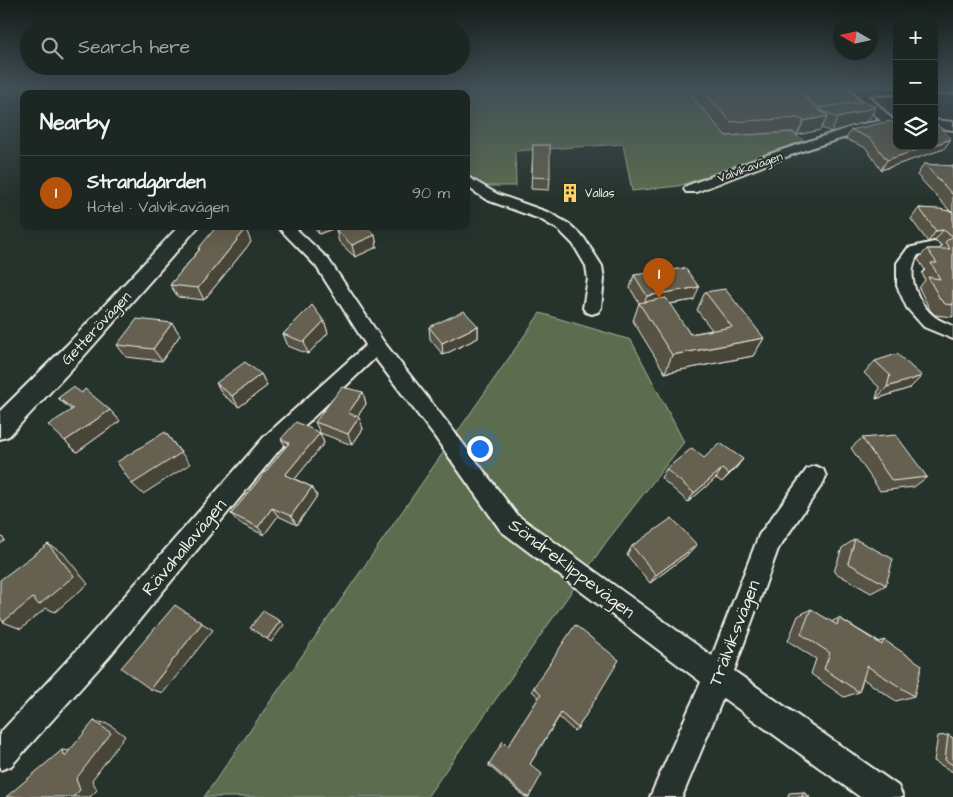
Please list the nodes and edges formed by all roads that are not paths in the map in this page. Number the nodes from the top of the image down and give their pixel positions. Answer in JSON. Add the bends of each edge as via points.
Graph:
{"nodes":[{"id":1,"x":876,"y":125,"type":"edge"},
{"id":2,"x":470,"y":183,"type":"edge"},
{"id":3,"x":691,"y":189,"type":"dead end"},
{"id":4,"x":186,"y":230,"type":"edge"},
{"id":5,"x":288,"y":230,"type":"edge"},
{"id":6,"x":934,"y":247,"type":"edge"},
{"id":7,"x":592,"y":308,"type":"dead end"},
{"id":8,"x":953,"y":333,"type":"edge"},
{"id":9,"x":376,"y":346,"type":"junction"},
{"id":10,"x":0,"y":428,"type":"edge"},
{"id":11,"x":815,"y":476,"type":"dead end"},
{"id":12,"x":718,"y":677,"type":"junction"},
{"id":13,"x":0,"y":755,"type":"edge"},
{"id":14,"x":666,"y":797,"type":"edge"},
{"id":15,"x":887,"y":797,"type":"edge"}],
"edges":[{"from":1,"to":3,"type":"street","name":"Valvikavägen","via":[[772,158]]},
{"from":2,"to":7,"type":"street","via":[[492,197],[545,216],[579,240],[594,266],[596,279]]},
{"from":4,"to":10,"type":"street","name":"Getterövägen"},
{"from":5,"to":9,"type":"street","name":"Söndreklippevägen","via":[[322,263]]},
{"from":6,"to":8,"type":"street","via":[[913,251],[905,263],[905,286],[916,308],[930,323]]},
{"from":9,"to":12,"type":"street","name":"Söndreklippevägen","via":[[509,523]]},
{"from":9,"to":13,"type":"street","name":"Rävahallavägen","via":[[272,443],[98,648]]},
{"from":11,"to":12,"type":"street","name":"Trälviksvägen","via":[[768,544]]},
{"from":12,"to":14,"type":"street","name":"Trälviksvägen"},
{"from":12,"to":15,"type":"street","name":"Söndreklippevägen"}]}
